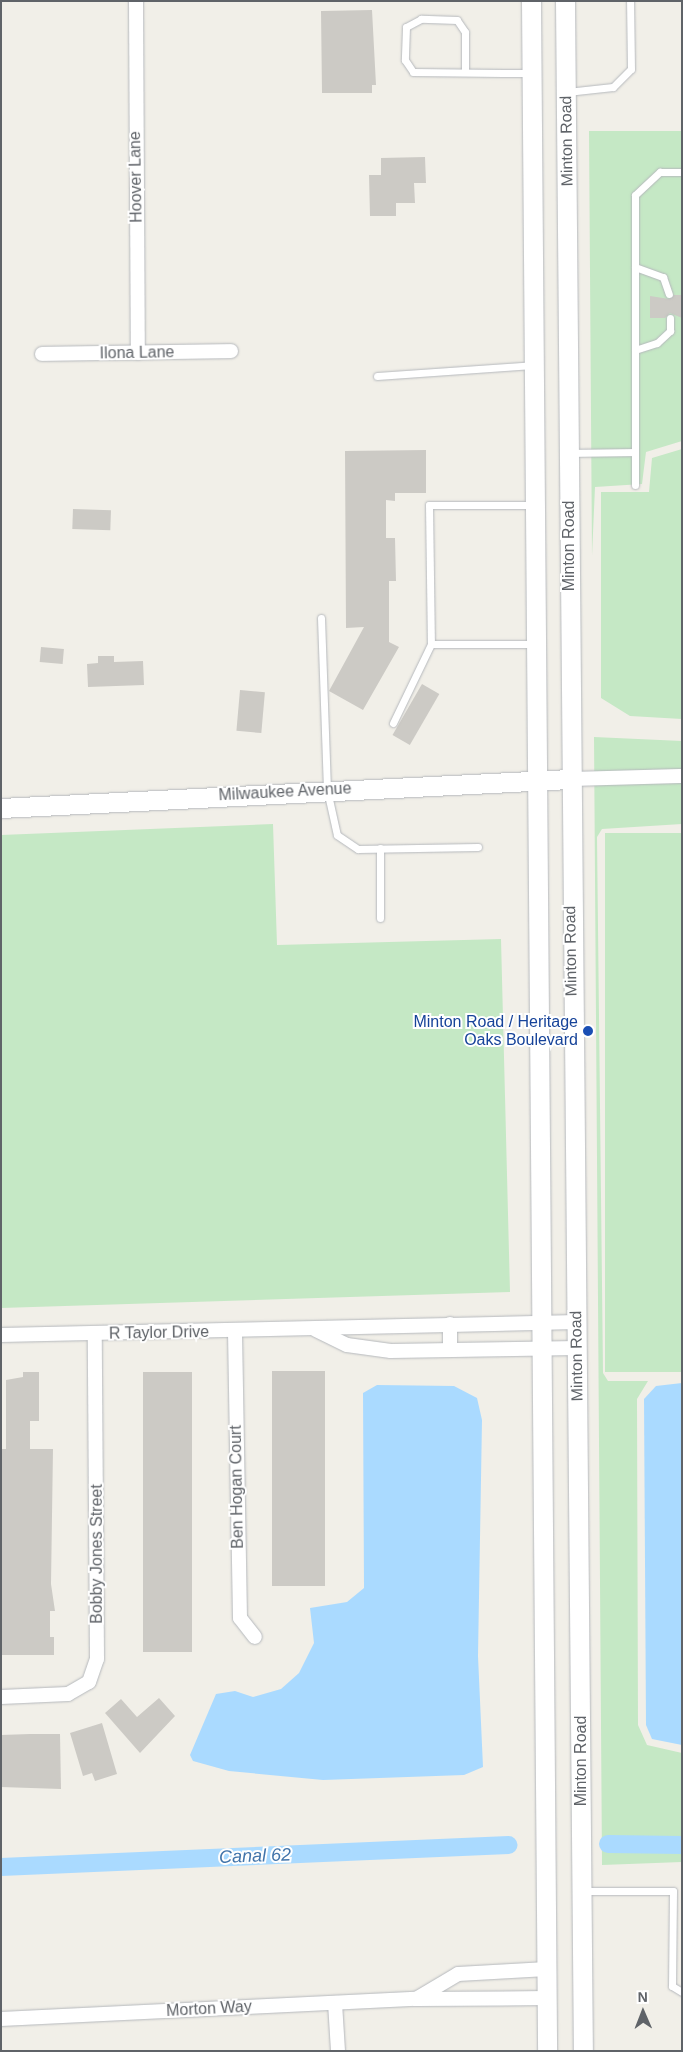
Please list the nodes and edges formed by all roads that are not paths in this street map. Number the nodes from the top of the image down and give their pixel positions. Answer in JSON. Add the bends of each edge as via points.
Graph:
{"nodes":[{"id":1,"x":136,"y":1,"type":"edge"},
{"id":2,"x":531,"y":1,"type":"edge"},
{"id":3,"x":565,"y":1,"type":"edge"},
{"id":4,"x":630,"y":1,"type":"edge"},
{"id":5,"x":465,"y":72,"type":"junction"},
{"id":6,"x":532,"y":73,"type":"junction"},
{"id":7,"x":567,"y":92,"type":"junction"},
{"id":8,"x":682,"y":172,"type":"edge"},
{"id":9,"x":635,"y":267,"type":"junction"},
{"id":10,"x":670,"y":294,"type":"dead end"},
{"id":11,"x":670,"y":318,"type":"dead end"},
{"id":12,"x":635,"y":350,"type":"junction"},
{"id":13,"x":231,"y":351,"type":"dead end"},
{"id":14,"x":138,"y":353,"type":"junction"},
{"id":15,"x":42,"y":354,"type":"dead end"},
{"id":16,"x":536,"y":365,"type":"junction"},
{"id":17,"x":376,"y":376,"type":"dead end"},
{"id":18,"x":635,"y":452,"type":"junction"},
{"id":19,"x":569,"y":453,"type":"junction"},
{"id":20,"x":635,"y":485,"type":"dead end"},
{"id":21,"x":536,"y":505,"type":"junction"},
{"id":22,"x":322,"y":618,"type":"dead end"},
{"id":23,"x":431,"y":644,"type":"junction"},
{"id":24,"x":536,"y":644,"type":"junction"},
{"id":25,"x":393,"y":723,"type":"dead end"},
{"id":26,"x":682,"y":776,"type":"edge"},
{"id":27,"x":535,"y":779,"type":"junction"},
{"id":28,"x":569,"y":779,"type":"junction"},
{"id":29,"x":328,"y":790,"type":"junction"},
{"id":30,"x":1,"y":808,"type":"edge"},
{"id":31,"x":478,"y":847,"type":"dead end"},
{"id":32,"x":380,"y":848,"type":"junction"},
{"id":33,"x":380,"y":918,"type":"dead end"},
{"id":34,"x":540,"y":1322,"type":"junction"},
{"id":35,"x":577,"y":1322,"type":"junction"},
{"id":36,"x":450,"y":1324,"type":"junction"},
{"id":37,"x":381,"y":1325,"type":"junction"},
{"id":38,"x":316,"y":1330,"type":"junction"},
{"id":39,"x":235,"y":1332,"type":"junction"},
{"id":40,"x":95,"y":1334,"type":"junction"},
{"id":41,"x":1,"y":1335,"type":"edge"},
{"id":42,"x":577,"y":1348,"type":"junction"},
{"id":43,"x":380,"y":1349,"type":"junction"},
{"id":44,"x":541,"y":1349,"type":"junction"},
{"id":45,"x":450,"y":1350,"type":"junction"},
{"id":46,"x":255,"y":1636,"type":"dead end"},
{"id":47,"x":1,"y":1697,"type":"edge"},
{"id":48,"x":582,"y":1891,"type":"junction"},
{"id":49,"x":673,"y":1891,"type":"junction"},
{"id":50,"x":682,"y":1894,"type":"edge"},
{"id":51,"x":547,"y":1969,"type":"junction"},
{"id":52,"x":682,"y":1992,"type":"edge"},
{"id":53,"x":547,"y":1998,"type":"junction"},
{"id":54,"x":416,"y":1999,"type":"junction"},
{"id":55,"x":336,"y":2003,"type":"junction"},
{"id":56,"x":1,"y":2019,"type":"edge"},
{"id":57,"x":338,"y":2051,"type":"edge"},
{"id":58,"x":548,"y":2051,"type":"edge"},
{"id":59,"x":582,"y":2051,"type":"edge"}],
"edges":[{"from":1,"to":14,"type":"street","name":"Hoover Lane"},
{"from":2,"to":6,"type":"main road","name":"Minton Road"},
{"from":3,"to":7,"type":"main road","name":"Minton Road"},
{"from":4,"to":7,"type":"lane","via":[[631,70],[613,87]]},
{"from":5,"to":5,"type":"lane","via":[[413,72],[405,60],[406,27],[421,20],[463,24]]},
{"from":5,"to":6,"type":"lane"},
{"from":6,"to":16,"type":"main road","name":"Minton Road"},
{"from":7,"to":19,"type":"main road","name":"Minton Road"},
{"from":8,"to":9,"type":"lane","via":[[660,172],[635,195]]},
{"from":9,"to":10,"type":"lane","via":[[663,277]]},
{"from":9,"to":12,"type":"lane"},
{"from":11,"to":12,"type":"lane","via":[[670,331],[657,343]]},
{"from":12,"to":18,"type":"lane"},
{"from":13,"to":14,"type":"street","name":"Ilona Lane"},
{"from":14,"to":15,"type":"street","name":"Ilona Lane"},
{"from":16,"to":17,"type":"lane"},
{"from":16,"to":21,"type":"main road","name":"Minton Road"},
{"from":18,"to":19,"type":"lane"},
{"from":18,"to":20,"type":"lane"},
{"from":19,"to":28,"type":"main road","name":"Minton Road"},
{"from":21,"to":23,"type":"lane","via":[[429,505]]},
{"from":21,"to":24,"type":"main road","name":"Minton Road"},
{"from":22,"to":29,"type":"lane"},
{"from":23,"to":24,"type":"lane"},
{"from":23,"to":25,"type":"lane"},
{"from":24,"to":27,"type":"main road","name":"Minton Road"},
{"from":26,"to":28,"type":"street"},
{"from":27,"to":28,"type":"main road","name":"Milwaukee Avenue"},
{"from":27,"to":29,"type":"main road","name":"Milwaukee Avenue"},
{"from":27,"to":34,"type":"main road","name":"Minton Road"},
{"from":28,"to":35,"type":"main road","name":"Minton Road"},
{"from":29,"to":30,"type":"main road","name":"Milwaukee Avenue"},
{"from":29,"to":32,"type":"lane","via":[[337,836],[358,848]]},
{"from":31,"to":32,"type":"lane"},
{"from":32,"to":33,"type":"lane"},
{"from":34,"to":35,"type":"street","name":"R Taylor Drive"},
{"from":34,"to":36,"type":"street","name":"R Taylor Drive"},
{"from":34,"to":44,"type":"main road","name":"Minton Road"},
{"from":35,"to":42,"type":"main road","name":"Minton Road"},
{"from":36,"to":37,"type":"street","name":"R Taylor Drive"},
{"from":36,"to":45,"type":"street"},
{"from":37,"to":38,"type":"street","name":"R Taylor Drive"},
{"from":37,"to":43,"type":"street"},
{"from":38,"to":39,"type":"street","name":"R Taylor Drive"},
{"from":38,"to":43,"type":"street","name":"R Taylor Drive","via":[[347,1345]]},
{"from":39,"to":40,"type":"street","name":"R Taylor Drive"},
{"from":39,"to":46,"type":"street","name":"Ben Hogan Court","via":[[240,1618]]},
{"from":40,"to":41,"type":"street","name":"R Taylor Drive"},
{"from":40,"to":47,"type":"street","name":"Bobby Jones Street","via":[[97,1659],[89,1682],[68,1694]]},
{"from":42,"to":44,"type":"street","name":"R Taylor Drive"},
{"from":42,"to":48,"type":"main road","name":"Minton Road"},
{"from":43,"to":45,"type":"street","name":"R Taylor Drive"},
{"from":44,"to":45,"type":"street","name":"R Taylor Drive"},
{"from":44,"to":51,"type":"main road","name":"Minton Road"},
{"from":48,"to":49,"type":"lane"},
{"from":48,"to":59,"type":"main road","name":"Minton Road"},
{"from":49,"to":50,"type":"lane"},
{"from":49,"to":52,"type":"lane","via":[[672,1986]]},
{"from":51,"to":53,"type":"main road","name":"Minton Road"},
{"from":51,"to":54,"type":"street","name":"Morton Way","via":[[458,1974]]},
{"from":53,"to":54,"type":"street","name":"Morton Way"},
{"from":53,"to":58,"type":"main road","name":"Minton Road"},
{"from":54,"to":55,"type":"street","name":"Morton Way"},
{"from":55,"to":56,"type":"street","name":"Morton Way"},
{"from":55,"to":57,"type":"street"}]}
